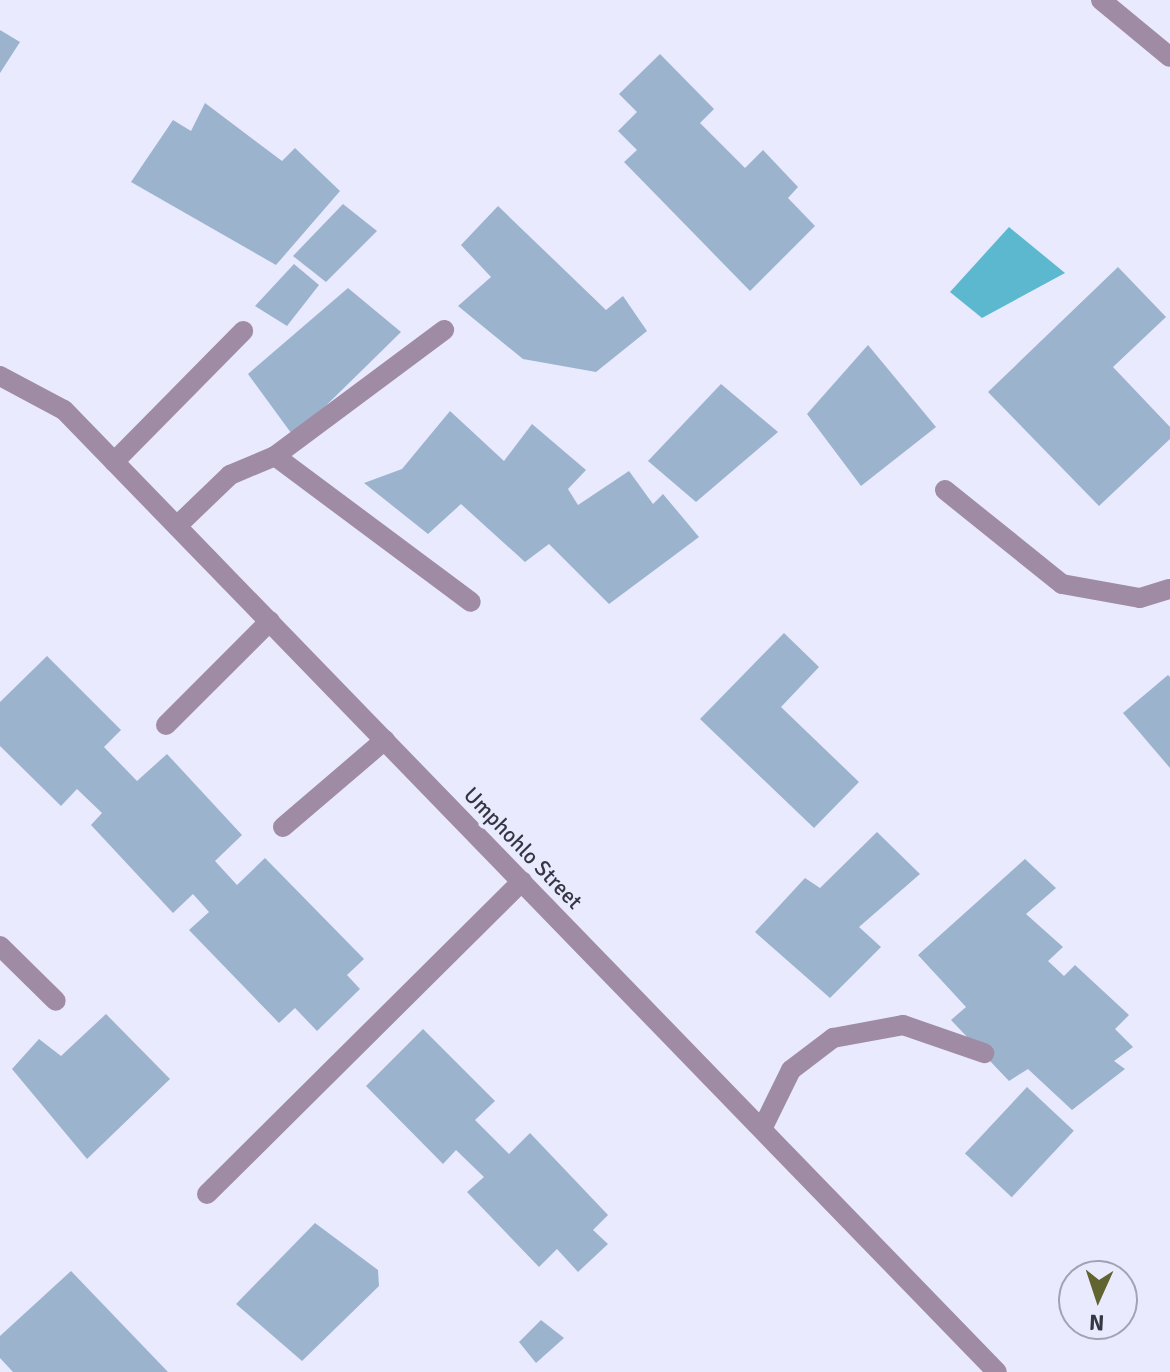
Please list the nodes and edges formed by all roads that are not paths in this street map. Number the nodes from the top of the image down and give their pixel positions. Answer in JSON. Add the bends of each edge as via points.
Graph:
{"nodes":[{"id":1,"x":1101,"y":0,"type":"edge"},
{"id":2,"x":1170,"y":57,"type":"edge"},
{"id":3,"x":444,"y":330,"type":"dead end"},
{"id":4,"x":243,"y":331,"type":"dead end"},
{"id":5,"x":0,"y":376,"type":"edge"},
{"id":6,"x":275,"y":456,"type":"junction"},
{"id":7,"x":114,"y":462,"type":"junction"},
{"id":8,"x":945,"y":490,"type":"dead end"},
{"id":9,"x":177,"y":526,"type":"junction"},
{"id":10,"x":1170,"y":589,"type":"edge"},
{"id":11,"x":471,"y":602,"type":"dead end"},
{"id":12,"x":270,"y":621,"type":"junction"},
{"id":13,"x":166,"y":725,"type":"dead end"},
{"id":14,"x":385,"y":740,"type":"junction"},
{"id":15,"x":283,"y":827,"type":"dead end"},
{"id":16,"x":522,"y":881,"type":"junction"},
{"id":17,"x":0,"y":946,"type":"edge"},
{"id":18,"x":56,"y":1001,"type":"dead end"},
{"id":19,"x":984,"y":1053,"type":"dead end"},
{"id":20,"x":762,"y":1129,"type":"junction"},
{"id":21,"x":207,"y":1194,"type":"dead end"},
{"id":22,"x":996,"y":1372,"type":"edge"}],
"edges":[{"from":1,"to":2,"type":"street"},
{"from":3,"to":6,"type":"street"},
{"from":4,"to":7,"type":"street"},
{"from":5,"to":7,"type":"street","name":"Umphohlo Street","via":[[64,410]]},
{"from":6,"to":9,"type":"street","via":[[230,475]]},
{"from":6,"to":11,"type":"street"},
{"from":7,"to":9,"type":"street","name":"Umphohlo Street"},
{"from":8,"to":10,"type":"street","via":[[1062,584],[1140,598]]},
{"from":9,"to":12,"type":"street","name":"Umphohlo Street"},
{"from":12,"to":13,"type":"street"},
{"from":12,"to":14,"type":"street","name":"Umphohlo Street"},
{"from":14,"to":15,"type":"street"},
{"from":14,"to":16,"type":"street","name":"Umphohlo Street"},
{"from":16,"to":20,"type":"street","name":"Umphohlo Street"},
{"from":16,"to":21,"type":"street"},
{"from":17,"to":18,"type":"street"},
{"from":19,"to":20,"type":"street","via":[[903,1025],[833,1038],[791,1070]]},
{"from":20,"to":22,"type":"street","name":"Umphohlo Street"}]}
